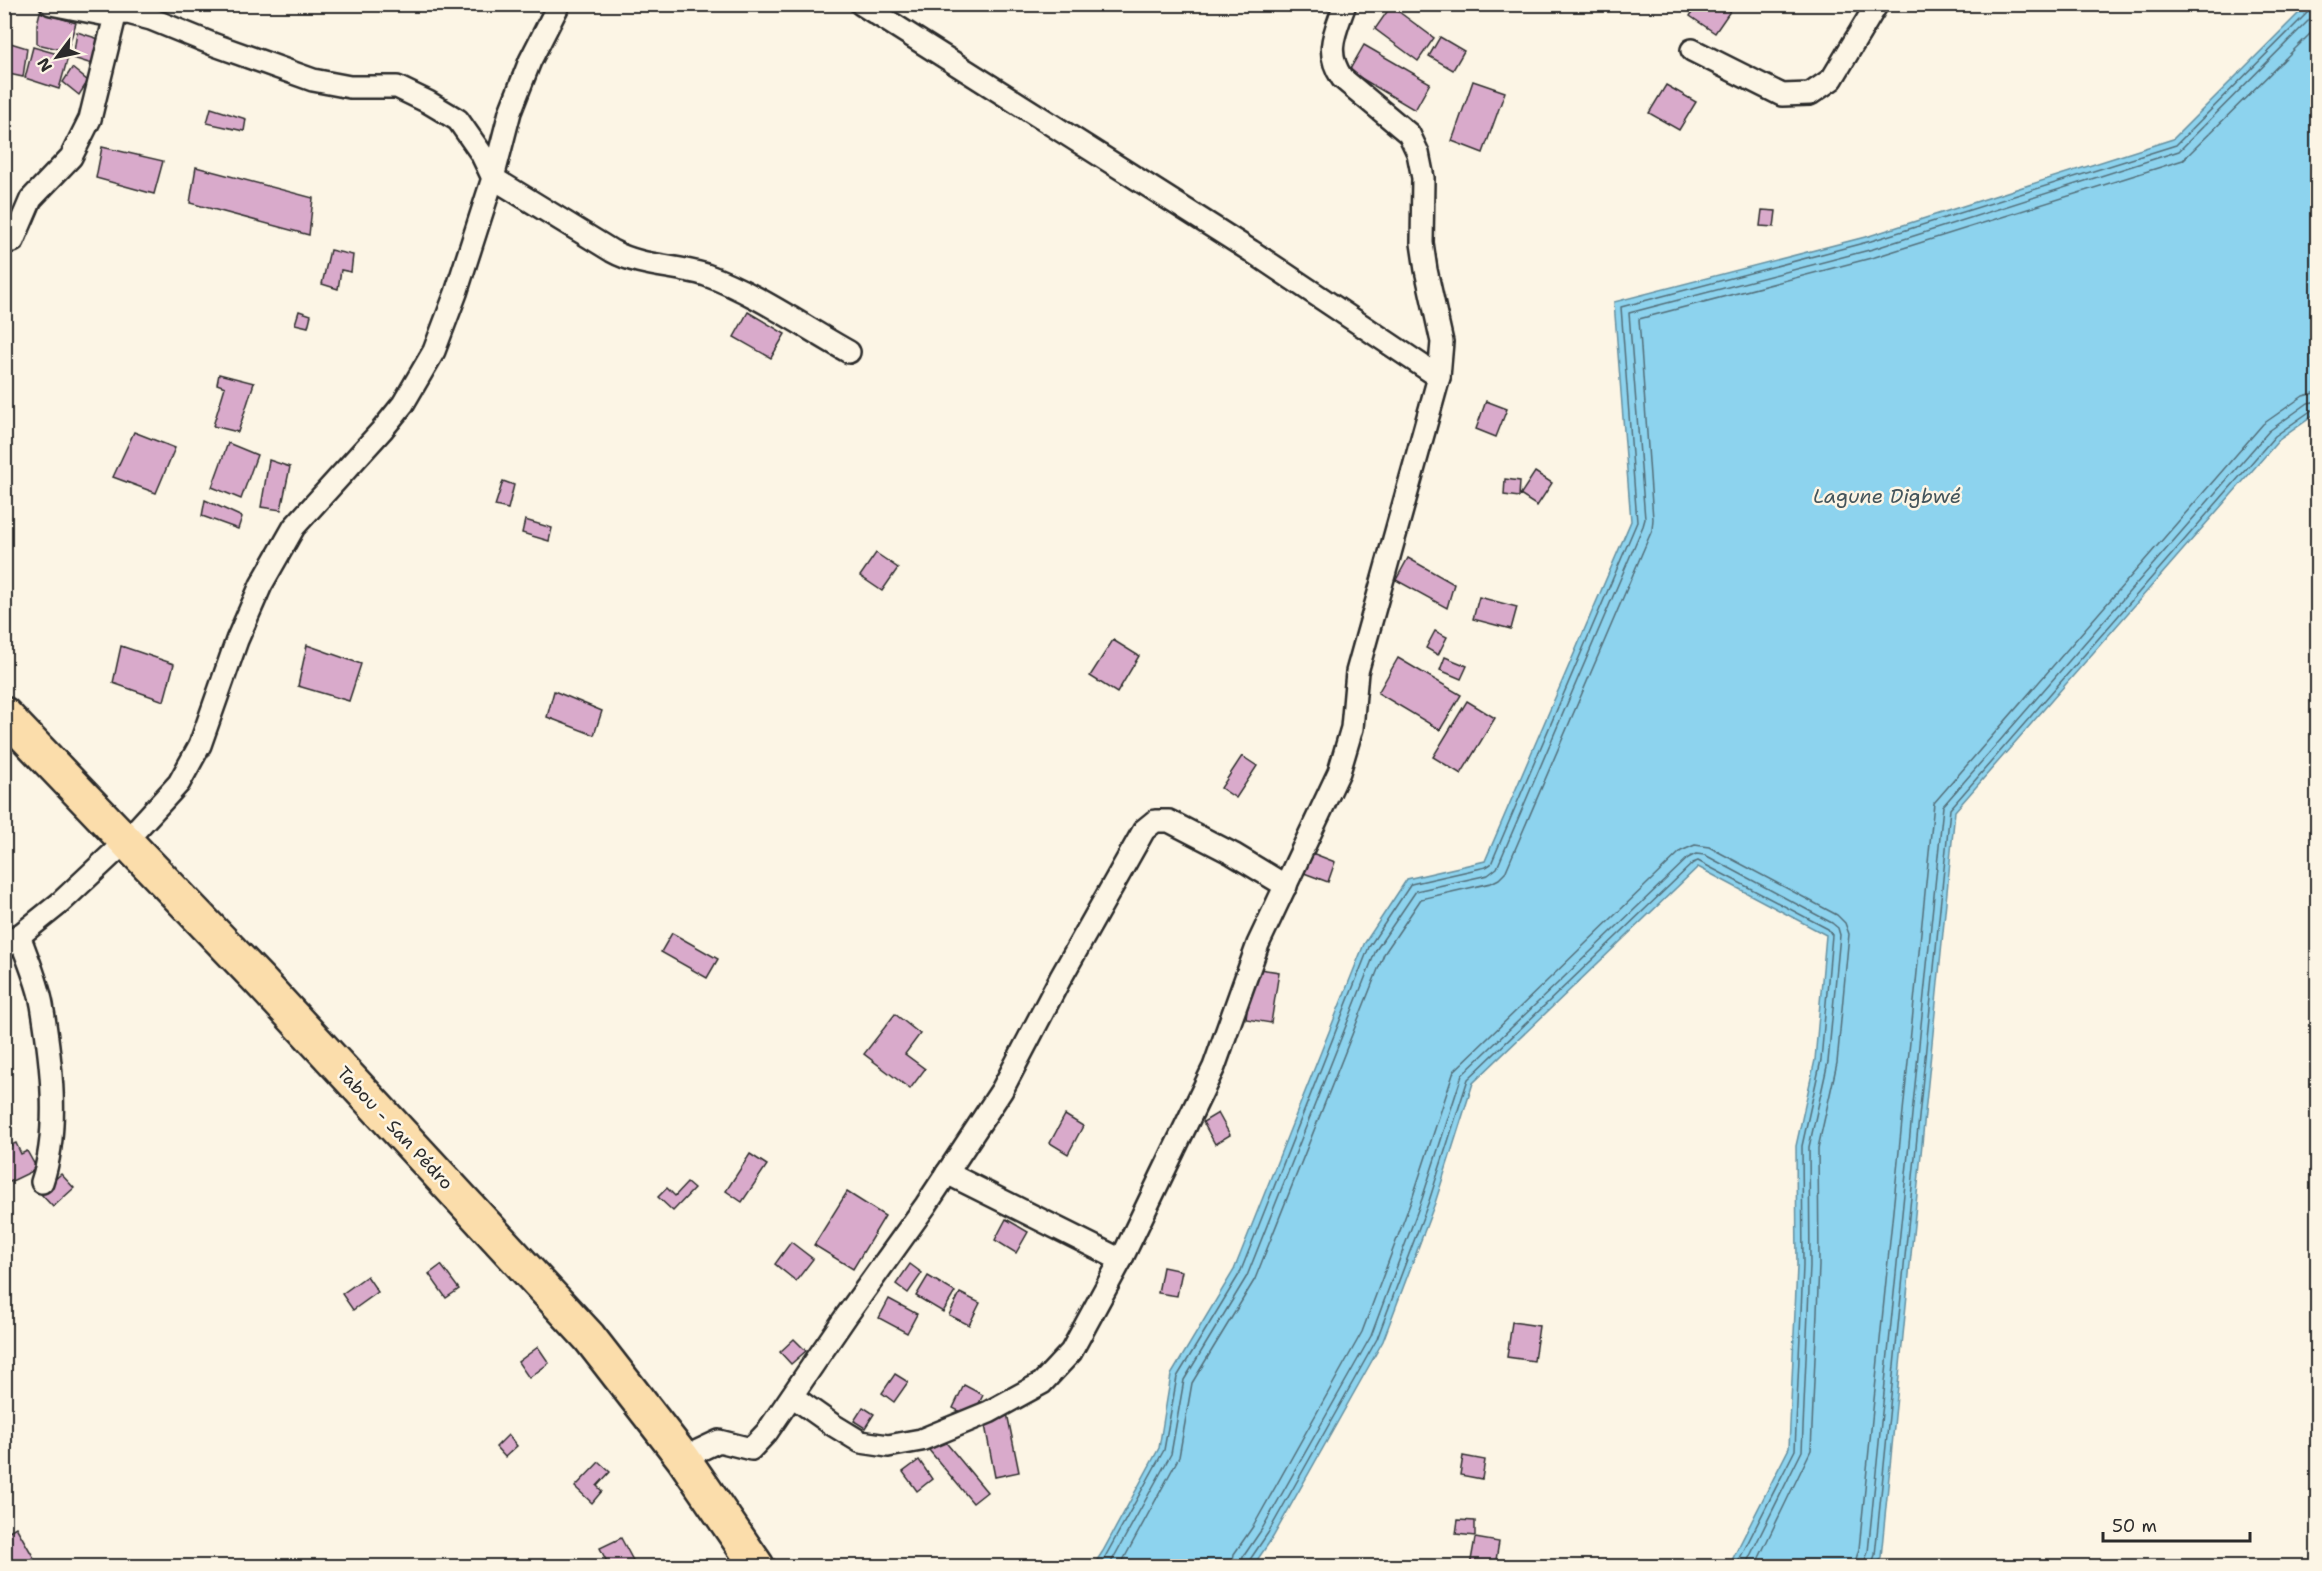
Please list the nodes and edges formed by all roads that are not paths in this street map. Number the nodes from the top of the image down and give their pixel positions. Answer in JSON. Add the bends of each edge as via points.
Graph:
{"nodes":[{"id":1,"x":51,"y":4,"type":"edge"},
{"id":2,"x":559,"y":4,"type":"edge"},
{"id":3,"x":861,"y":4,"type":"edge"},
{"id":4,"x":1345,"y":4,"type":"edge"},
{"id":5,"x":1877,"y":4,"type":"edge"},
{"id":6,"x":116,"y":12,"type":"junction"},
{"id":7,"x":1692,"y":50,"type":"dead end"},
{"id":8,"x":493,"y":178,"type":"junction"},
{"id":9,"x":13,"y":241,"type":"dead end"},
{"id":10,"x":849,"y":352,"type":"dead end"},
{"id":11,"x":1439,"y":377,"type":"junction"},
{"id":12,"x":4,"y":714,"type":"edge"},
{"id":13,"x":125,"y":842,"type":"junction"},
{"id":14,"x":1286,"y":886,"type":"junction"},
{"id":15,"x":12,"y":942,"type":"edge"},
{"id":16,"x":947,"y":1173,"type":"junction"},
{"id":17,"x":42,"y":1182,"type":"dead end"},
{"id":18,"x":1121,"y":1260,"type":"junction"},
{"id":19,"x":792,"y":1396,"type":"junction"},
{"id":20,"x":683,"y":1458,"type":"junction"},
{"id":21,"x":758,"y":1566,"type":"edge"}],
"edges":[{"from":1,"to":6,"type":"street","via":[[102,14]]},
{"from":2,"to":8,"type":"street","via":[[510,112]]},
{"from":3,"to":11,"type":"street","via":[[1251,251]]},
{"from":4,"to":11,"type":"street","via":[[1331,48],[1334,66],[1342,78],[1409,134],[1418,153],[1423,178],[1425,270],[1442,342]]},
{"from":5,"to":7,"type":"street","via":[[1832,79],[1810,94],[1782,95]]},
{"from":6,"to":8,"type":"street","via":[[150,19],[313,80],[350,87],[397,87],[458,120]]},
{"from":6,"to":9,"type":"street","via":[[90,119],[71,157],[31,199]]},
{"from":8,"to":10,"type":"street","via":[[628,260],[706,276],[758,300]]},
{"from":8,"to":13,"type":"street","via":[[434,351],[403,404],[294,527],[261,585],[237,640],[200,745],[179,783]]},
{"from":11,"to":14,"type":"street","via":[[1357,672],[1352,728],[1321,813]]},
{"from":12,"to":13,"type":"main road","name":"Tabou - San Pédro"},
{"from":13,"to":15,"type":"street"},
{"from":13,"to":20,"type":"main road","name":"Tabou - San Pédro","via":[[589,1337]]},
{"from":14,"to":16,"type":"street","via":[[1169,820],[1155,821],[1144,830],[1002,1090]]},
{"from":14,"to":18,"type":"street","via":[[1258,944],[1214,1067]]},
{"from":15,"to":17,"type":"street","via":[[42,1003],[52,1077],[50,1154]]},
{"from":16,"to":18,"type":"street"},
{"from":16,"to":19,"type":"street"},
{"from":18,"to":19,"type":"street","via":[[1071,1352],[1042,1383],[931,1436],[888,1446],[861,1442]]},
{"from":19,"to":20,"type":"street","via":[[751,1449],[718,1441]]},
{"from":20,"to":21,"type":"main road","name":"Tabou - San Pédro"}]}
